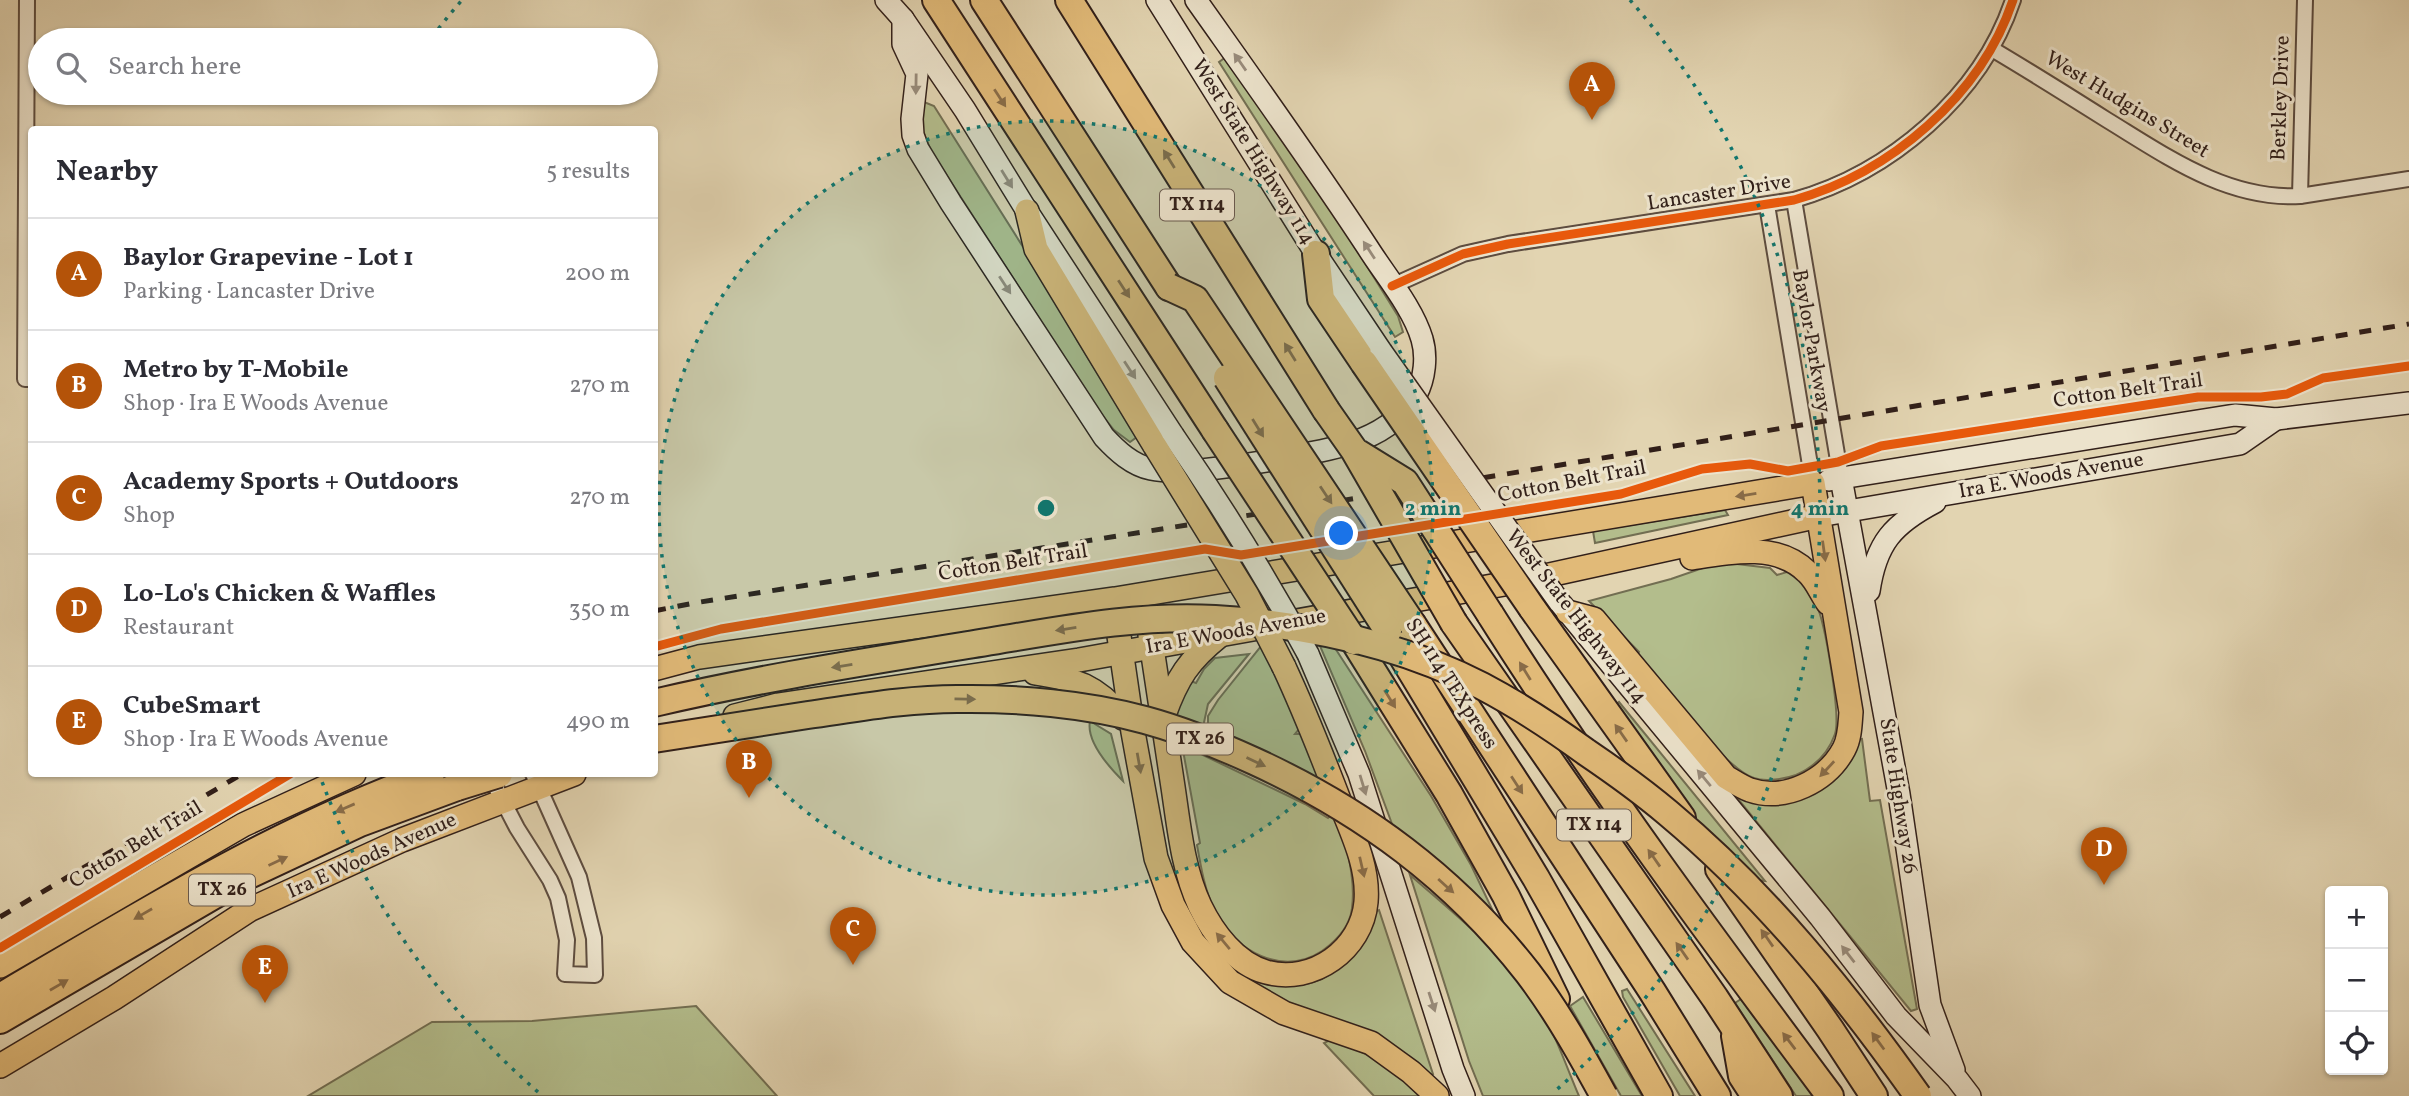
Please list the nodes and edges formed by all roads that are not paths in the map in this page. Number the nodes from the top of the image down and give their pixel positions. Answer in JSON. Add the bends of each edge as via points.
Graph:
{"nodes":[{"id":1,"x":27,"y":0,"type":"edge"},
{"id":2,"x":887,"y":0,"type":"edge"},
{"id":3,"x":936,"y":0,"type":"edge"},
{"id":4,"x":984,"y":0,"type":"edge"},
{"id":5,"x":1069,"y":0,"type":"edge"},
{"id":6,"x":1157,"y":0,"type":"edge"},
{"id":7,"x":1196,"y":0,"type":"edge"},
{"id":8,"x":2013,"y":0,"type":"edge"},
{"id":9,"x":2305,"y":0,"type":"edge"},
{"id":10,"x":904,"y":19,"type":"junction"},
{"id":11,"x":1992,"y":49,"type":"junction"},
{"id":12,"x":2409,"y":179,"type":"edge"},
{"id":13,"x":2300,"y":197,"type":"junction"},
{"id":14,"x":1794,"y":200,"type":"junction"},
{"id":15,"x":1767,"y":205,"type":"junction"},
{"id":16,"x":1027,"y":211,"type":"joint"},
{"id":17,"x":1317,"y":254,"type":"joint"},
{"id":18,"x":1392,"y":285,"type":"junction"},
{"id":19,"x":1170,"y":287,"type":"junction"},
{"id":20,"x":1373,"y":357,"type":"junction"},
{"id":21,"x":28,"y":379,"type":"edge"},
{"id":22,"x":2409,"y":403,"type":"edge"},
{"id":23,"x":2276,"y":419,"type":"junction"},
{"id":24,"x":1164,"y":441,"type":"junction"},
{"id":25,"x":1354,"y":450,"type":"junction"},
{"id":26,"x":1841,"y":478,"type":"junction"},
{"id":27,"x":1813,"y":484,"type":"junction"},
{"id":28,"x":1952,"y":493,"type":"junction"},
{"id":29,"x":1848,"y":510,"type":"junction"},
{"id":30,"x":1819,"y":516,"type":"junction"},
{"id":31,"x":1577,"y":569,"type":"junction"},
{"id":32,"x":1144,"y":594,"type":"junction"},
{"id":33,"x":1115,"y":598,"type":"junction"},
{"id":34,"x":1867,"y":607,"type":"junction"},
{"id":35,"x":1564,"y":608,"type":"junction"},
{"id":36,"x":1833,"y":611,"type":"junction"},
{"id":37,"x":1219,"y":636,"type":"junction"},
{"id":38,"x":1152,"y":647,"type":"junction"},
{"id":39,"x":1121,"y":652,"type":"junction"},
{"id":40,"x":658,"y":668,"type":"edge"},
{"id":41,"x":1011,"y":669,"type":"junction"},
{"id":42,"x":658,"y":701,"type":"edge"},
{"id":43,"x":1163,"y":718,"type":"junction"},
{"id":44,"x":1133,"y":732,"type":"junction"},
{"id":45,"x":658,"y":740,"type":"edge"},
{"id":46,"x":658,"y":740,"type":"edge"},
{"id":47,"x":347,"y":777,"type":"edge"},
{"id":48,"x":423,"y":777,"type":"edge"},
{"id":49,"x":488,"y":777,"type":"edge"},
{"id":50,"x":491,"y":777,"type":"edge"},
{"id":51,"x":555,"y":777,"type":"edge"},
{"id":52,"x":536,"y":780,"type":"edge"},
{"id":53,"x":503,"y":800,"type":"junction"},
{"id":54,"x":0,"y":966,"type":"edge"},
{"id":55,"x":0,"y":998,"type":"edge"},
{"id":56,"x":0,"y":1020,"type":"edge"},
{"id":57,"x":1734,"y":1027,"type":"junction"},
{"id":58,"x":0,"y":1066,"type":"edge"},
{"id":59,"x":1964,"y":1088,"type":"edge"},
{"id":60,"x":1437,"y":1096,"type":"edge"},
{"id":61,"x":1464,"y":1096,"type":"edge"},
{"id":62,"x":1597,"y":1096,"type":"edge"},
{"id":63,"x":1604,"y":1096,"type":"edge"},
{"id":64,"x":1659,"y":1096,"type":"edge"},
{"id":65,"x":1717,"y":1096,"type":"edge"},
{"id":66,"x":1755,"y":1096,"type":"edge"},
{"id":67,"x":1779,"y":1096,"type":"edge"},
{"id":68,"x":1830,"y":1096,"type":"edge"},
{"id":69,"x":1874,"y":1096,"type":"edge"},
{"id":70,"x":1918,"y":1096,"type":"edge"}],
"edges":[{"from":1,"to":21,"type":"street"},
{"from":2,"to":10,"type":"main road"},
{"from":3,"to":62,"type":"highway","one_way":true,"bridge":true,"via":[[1449,794],[1506,896]]},
{"from":4,"to":19,"type":"highway","number":"TX 114"},
{"from":25,"to":5,"type":"highway","number":"TX 114","one_way":true,"bridge":true},
{"from":6,"to":17,"type":"main road","name":"West State Highway 114"},
{"from":18,"to":7,"type":"main road","one_way":true},
{"from":8,"to":11,"type":"street","name":"Lancaster Drive"},
{"from":9,"to":13,"type":"street","name":"Berkley Drive"},
{"from":10,"to":16,"type":"main road","one_way":true},
{"from":10,"to":18,"type":"main road","one_way":true,"via":[[903,44],[917,74],[912,119],[918,149],[1104,436],[1134,462],[1151,469],[1180,471],[1257,463],[1375,435],[1405,411],[1418,393],[1424,372],[1426,351],[1421,335]]},
{"from":11,"to":13,"type":"street","name":"West Hudgins Street","via":[[2184,167],[2239,190]]},
{"from":11,"to":14,"type":"street","name":"Lancaster Drive","via":[[1968,85],[1910,141],[1862,172]]},
{"from":12,"to":13,"type":"street","name":"West Hudgins Street"},
{"from":14,"to":15,"type":"street","name":"Lancaster Drive"},
{"from":14,"to":26,"type":"street","name":"Baylor Parkway"},
{"from":15,"to":18,"type":"street","name":"Lancaster Drive","via":[[1508,244],[1464,254]]},
{"from":15,"to":27,"type":"street","name":"Baylor Parkway"},
{"from":16,"to":24,"type":"main road","one_way":true,"via":[[1037,249]]},
{"from":17,"to":20,"type":"highway","via":[[1321,299]]},
{"from":19,"to":64,"type":"highway","number":"TX 114","one_way":true,"bridge":true,"via":[[1388,632],[1516,844]]},
{"from":19,"to":65,"type":"highway","name":"SH 114 TEXpress","one_way":true,"bridge":true,"via":[[1195,299],[1413,625]]},
{"from":20,"to":35,"type":"main road","name":"West State Highway 114","bridge":true},
{"from":69,"to":20,"type":"highway","one_way":true,"bridge":true,"via":[[1730,884],[1532,608]]},
{"from":22,"to":23,"type":"main road","name":"Ira E. Woods Avenue"},
{"from":23,"to":26,"type":"main road","name":"Ira E. Woods Avenue","via":[[2235,415]]},
{"from":23,"to":28,"type":"main road","name":"Ira E. Woods Avenue","via":[[2240,444]]},
{"from":24,"to":43,"type":"main road","one_way":true,"bridge":true,"via":[[1284,667],[1352,832],[1366,884],[1366,902],[1358,931],[1336,957],[1319,968],[1283,975],[1265,972],[1227,947],[1213,928],[1200,907],[1185,861]]},
{"from":24,"to":61,"type":"main road","one_way":true,"bridge":true,"via":[[1223,507],[1308,654],[1359,774]]},
{"from":57,"to":25,"type":"highway","number":"TX 114","one_way":true,"bridge":true,"via":[[1454,624]]},
{"from":68,"to":25,"type":"highway","one_way":true,"bridge":true,"via":[[1680,896],[1549,708],[1405,482]]},
{"from":26,"to":27,"type":"main road","name":"Ira E. Woods Avenue"},
{"from":26,"to":29,"type":"main road","name":"State Highway 26"},
{"from":27,"to":30,"type":"main road"},
{"from":27,"to":32,"type":"main road","one_way":true},
{"from":28,"to":29,"type":"main road","name":"Ira E. Woods Avenue"},
{"from":28,"to":34,"type":"main road","via":[[1907,516],[1889,536],[1872,567]]},
{"from":29,"to":30,"type":"main road","name":"Ira E. Woods Avenue"},
{"from":29,"to":34,"type":"main road","name":"State Highway 26"},
{"from":30,"to":31,"type":"main road","name":"Ira E Woods Avenue"},
{"from":30,"to":36,"type":"main road","one_way":true},
{"from":31,"to":36,"type":"main road","via":[[1599,577],[1720,553],[1766,553],[1797,563]]},
{"from":31,"to":37,"type":"main road","name":"Ira E Woods Avenue"},
{"from":32,"to":33,"type":"main road"},
{"from":32,"to":38,"type":"main road"},
{"from":33,"to":39,"type":"main road"},
{"from":33,"to":40,"type":"main road","via":[[712,655]]},
{"from":34,"to":59,"type":"main road","name":"State Highway 26","via":[[1930,1005]]},
{"from":36,"to":35,"type":"main road","one_way":true,"via":[[1851,712],[1843,751],[1813,783],[1768,793],[1750,790],[1726,777],[1594,620]]},
{"from":59,"to":35,"type":"main road","name":"West State Highway 114","one_way":true,"via":[[1896,1016],[1820,917]]},
{"from":37,"to":38,"type":"main road","name":"Ira E Woods Avenue"},
{"from":37,"to":43,"type":"main road","via":[[1185,668]]},
{"from":38,"to":39,"type":"main road","name":"Ira E Woods Avenue"},
{"from":38,"to":43,"type":"main road"},
{"from":39,"to":41,"type":"main road","name":"Ira E Woods Avenue"},
{"from":39,"to":44,"type":"main road"},
{"from":41,"to":44,"type":"main road","via":[[1091,687]]},
{"from":41,"to":45,"type":"main road","name":"Ira E Woods Avenue","via":[[778,705]]},
{"from":70,"to":42,"type":"highway","one_way":true,"bridge":true,"via":[[1802,947],[1724,863],[1667,811],[1519,708],[1408,655],[1301,628],[1212,618],[1153,618],[796,674]]},
{"from":44,"to":60,"type":"main road","one_way":true,"via":[[1156,858],[1193,942],[1230,982],[1284,1013],[1371,1043]]},
{"from":46,"to":63,"type":"highway","number":"TX 26","one_way":true,"bridge":true,"via":[[879,704],[957,699],[1104,712],[1144,719],[1200,739],[1335,803],[1380,831],[1431,872],[1528,973]]},
{"from":47,"to":54,"type":"main road","number":"TX 26","via":[[243,825]]},
{"from":48,"to":55,"type":"highway","one_way":true,"via":[[247,854]]},
{"from":56,"to":49,"type":"highway","number":"TX 26","one_way":true,"bridge":true,"via":[[247,876],[360,823]]},
{"from":50,"to":53,"type":"street"},
{"from":51,"to":52,"type":"main road","name":"Ira E Woods Avenue"},
{"from":52,"to":53,"type":"main road","name":"Ira E Woods Avenue"},
{"from":52,"to":53,"type":"street","via":[[579,877],[594,938],[595,975],[565,974],[567,940],[558,898]]},
{"from":53,"to":58,"type":"main road","name":"Ira E Woods Avenue","via":[[249,910]]},
{"from":57,"to":66,"type":"highway","via":[[1742,1076]]},
{"from":57,"to":67,"type":"highway","number":"TX 114"}]}
